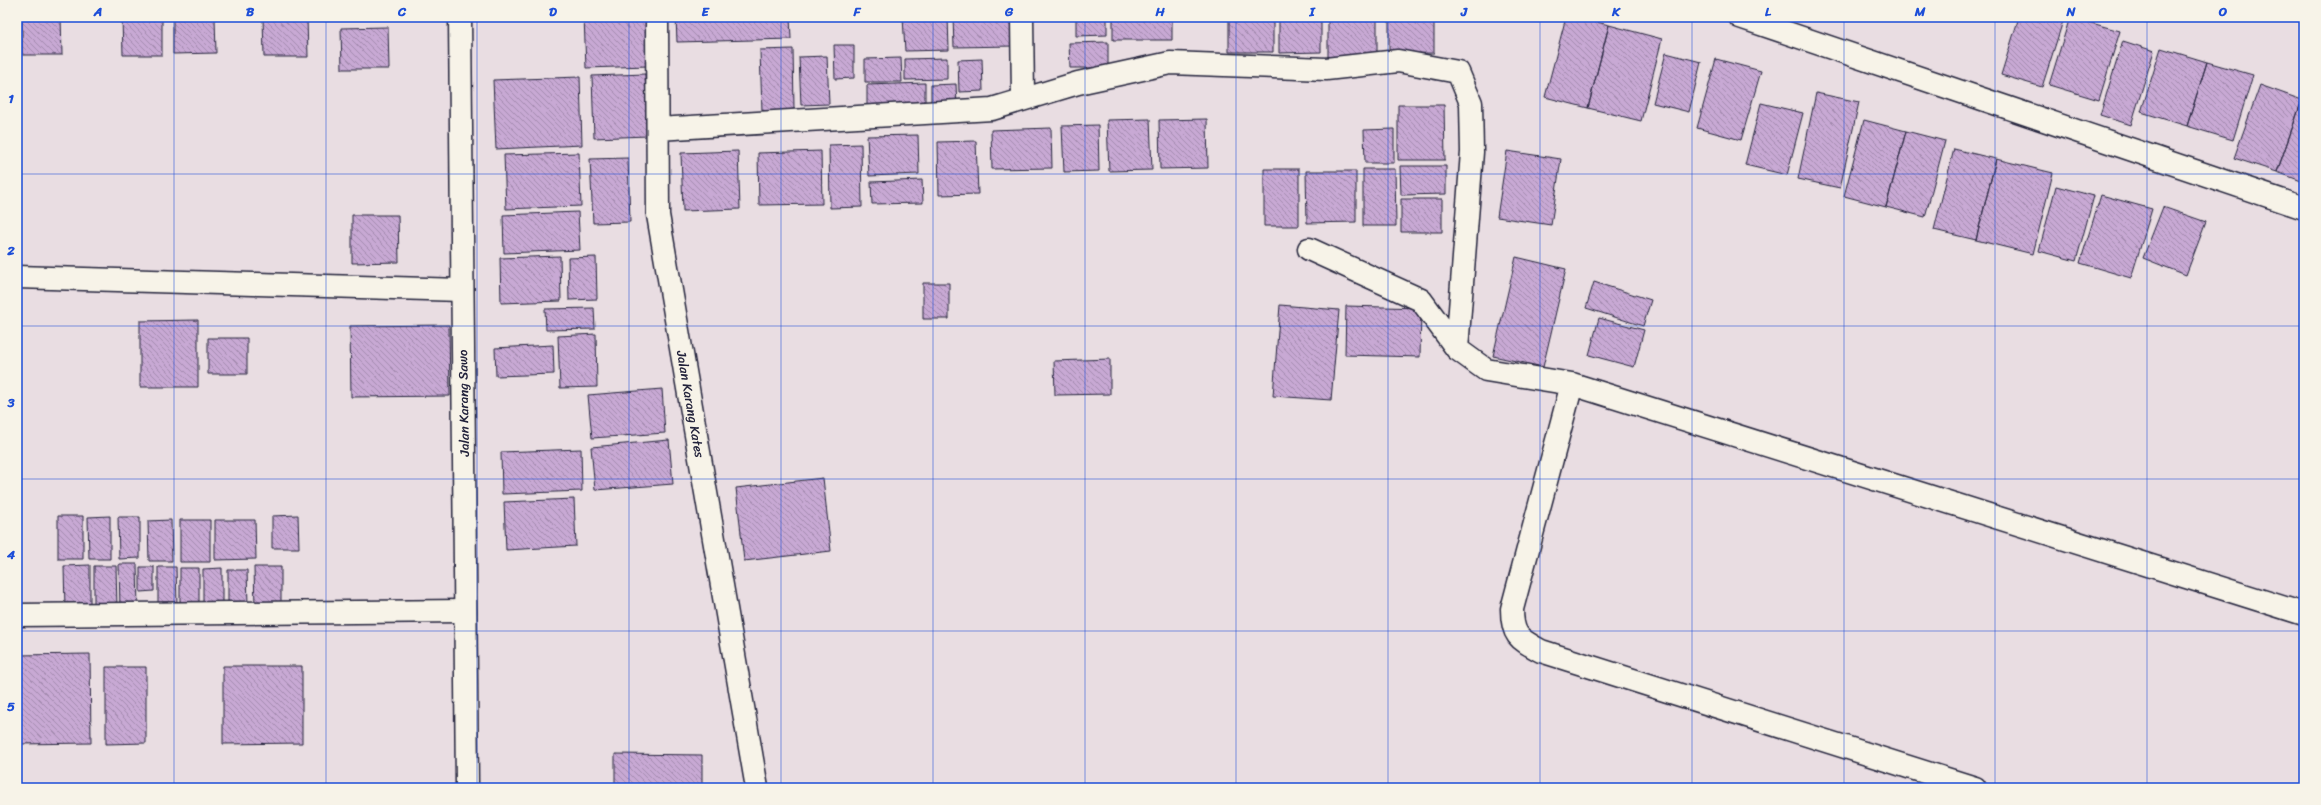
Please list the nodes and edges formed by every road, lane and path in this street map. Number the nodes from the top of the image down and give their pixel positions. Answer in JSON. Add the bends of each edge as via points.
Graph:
{"nodes":[{"id":1,"x":460,"y":17,"type":"edge"},
{"id":2,"x":657,"y":17,"type":"edge"},
{"id":3,"x":1022,"y":17,"type":"edge"},
{"id":4,"x":1740,"y":17,"type":"edge"},
{"id":5,"x":1023,"y":98,"type":"junction"},
{"id":6,"x":658,"y":129,"type":"junction"},
{"id":7,"x":2304,"y":208,"type":"edge"},
{"id":8,"x":1309,"y":249,"type":"dead end"},
{"id":9,"x":17,"y":277,"type":"edge"},
{"id":10,"x":461,"y":290,"type":"junction"},
{"id":11,"x":1457,"y":349,"type":"junction"},
{"id":12,"x":1572,"y":384,"type":"junction"},
{"id":13,"x":465,"y":611,"type":"junction"},
{"id":14,"x":2304,"y":614,"type":"edge"},
{"id":15,"x":17,"y":616,"type":"edge"},
{"id":16,"x":467,"y":788,"type":"edge"},
{"id":17,"x":757,"y":788,"type":"edge"},
{"id":18,"x":1975,"y":788,"type":"edge"}],
"edges":[{"from":1,"to":10,"type":"street","name":"Jalan Karang Sawo"},
{"from":2,"to":6,"type":"street","name":"Jalan Karang Kates"},
{"from":3,"to":5,"type":"street"},
{"from":4,"to":7,"type":"street"},
{"from":5,"to":6,"type":"street","via":[[992,109]]},
{"from":5,"to":11,"type":"street","via":[[1170,63],[1326,69],[1398,61],[1458,72],[1471,103],[1472,152]]},
{"from":6,"to":17,"type":"street","name":"Jalan Karang Kates","via":[[658,215]]},
{"from":8,"to":11,"type":"street","via":[[1421,300]]},
{"from":9,"to":10,"type":"street"},
{"from":10,"to":13,"type":"street","name":"Jalan Karang Sawo"},
{"from":11,"to":12,"type":"street","via":[[1486,370]]},
{"from":12,"to":14,"type":"street"},
{"from":12,"to":18,"type":"street","via":[[1512,609],[1512,625],[1519,638],[1541,651]]},
{"from":13,"to":15,"type":"street"},
{"from":13,"to":16,"type":"street","name":"Jalan Karang Sawo"}]}
